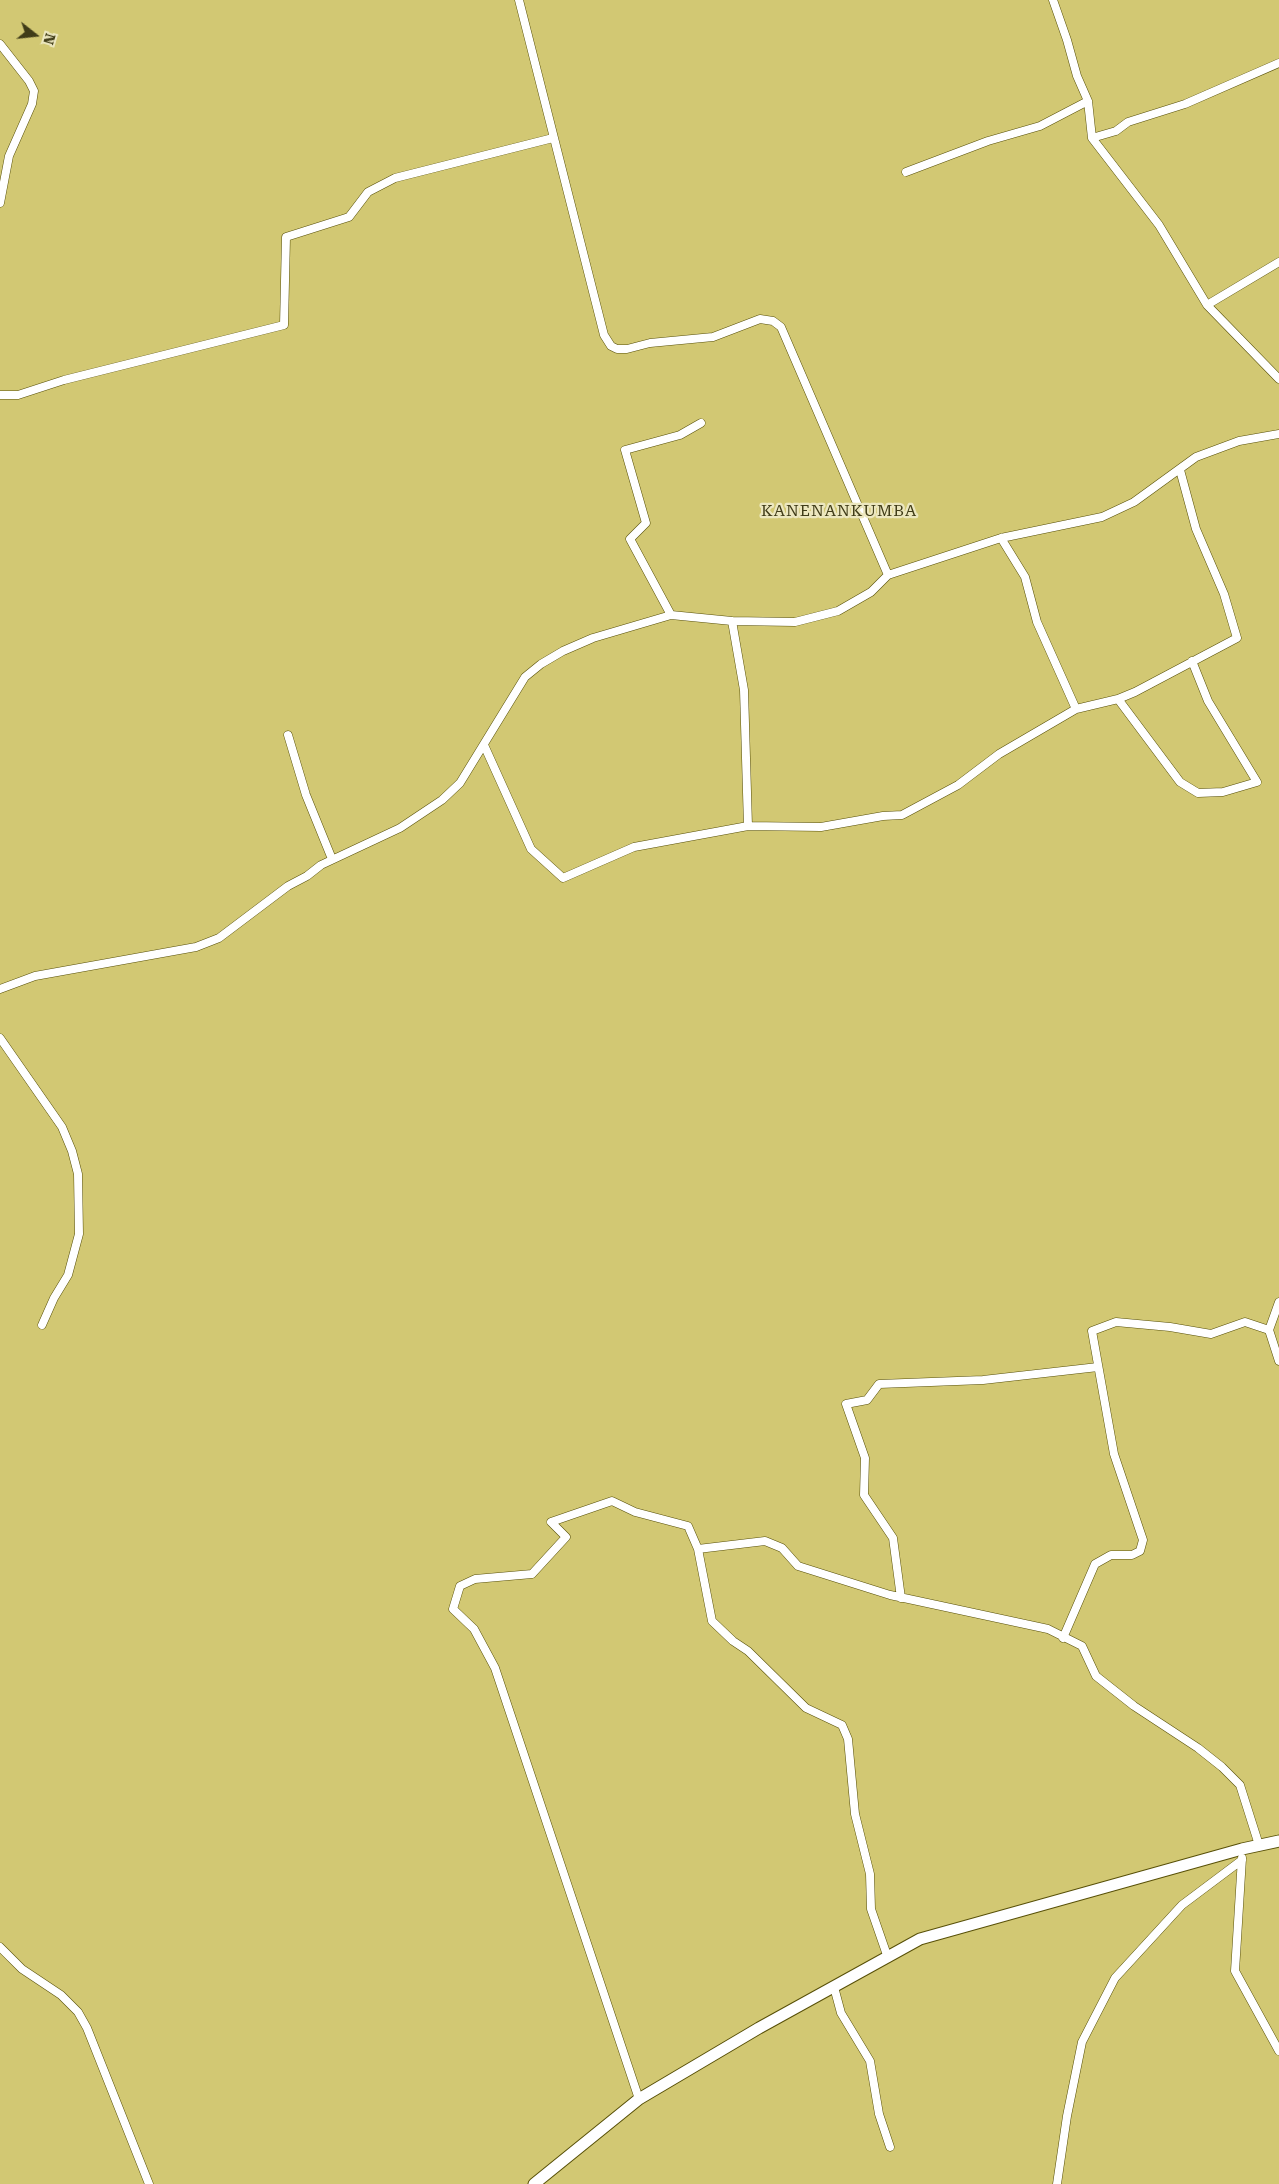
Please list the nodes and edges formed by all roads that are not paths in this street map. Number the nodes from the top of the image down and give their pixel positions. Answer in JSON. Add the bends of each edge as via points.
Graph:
{"nodes":[{"id":1,"x":519,"y":0,"type":"edge"},
{"id":2,"x":1053,"y":0,"type":"edge"},
{"id":3,"x":0,"y":44,"type":"edge"},
{"id":4,"x":1279,"y":63,"type":"edge"},
{"id":5,"x":1088,"y":101,"type":"junction"},
{"id":6,"x":553,"y":138,"type":"junction"},
{"id":7,"x":1092,"y":138,"type":"junction"},
{"id":8,"x":906,"y":172,"type":"dead end"},
{"id":9,"x":0,"y":203,"type":"edge"},
{"id":10,"x":1279,"y":262,"type":"edge"},
{"id":11,"x":1207,"y":305,"type":"junction"},
{"id":12,"x":1279,"y":379,"type":"edge"},
{"id":13,"x":0,"y":395,"type":"edge"},
{"id":14,"x":701,"y":423,"type":"dead end"},
{"id":15,"x":1279,"y":434,"type":"edge"},
{"id":16,"x":1180,"y":470,"type":"junction"},
{"id":17,"x":1001,"y":538,"type":"junction"},
{"id":18,"x":888,"y":575,"type":"junction"},
{"id":19,"x":671,"y":615,"type":"junction"},
{"id":20,"x":732,"y":621,"type":"junction"},
{"id":21,"x":1192,"y":661,"type":"junction"},
{"id":22,"x":1118,"y":699,"type":"junction"},
{"id":23,"x":1076,"y":709,"type":"junction"},
{"id":24,"x":288,"y":735,"type":"dead end"},
{"id":25,"x":484,"y":745,"type":"junction"},
{"id":26,"x":748,"y":826,"type":"junction"},
{"id":27,"x":332,"y":859,"type":"junction"},
{"id":28,"x":0,"y":989,"type":"edge"},
{"id":29,"x":0,"y":1038,"type":"edge"},
{"id":30,"x":1279,"y":1302,"type":"edge"},
{"id":31,"x":42,"y":1325,"type":"dead end"},
{"id":32,"x":1269,"y":1330,"type":"junction"},
{"id":33,"x":1279,"y":1361,"type":"edge"},
{"id":34,"x":1098,"y":1367,"type":"junction"},
{"id":35,"x":698,"y":1549,"type":"junction"},
{"id":36,"x":901,"y":1598,"type":"junction"},
{"id":37,"x":1063,"y":1638,"type":"junction"},
{"id":38,"x":1279,"y":1841,"type":"edge"},
{"id":39,"x":1259,"y":1845,"type":"junction"},
{"id":40,"x":1242,"y":1854,"type":"junction"},
{"id":41,"x":0,"y":1947,"type":"edge"},
{"id":42,"x":888,"y":1958,"type":"junction"},
{"id":43,"x":834,"y":1987,"type":"junction"},
{"id":44,"x":1279,"y":2051,"type":"edge"},
{"id":45,"x":639,"y":2100,"type":"junction"},
{"id":46,"x":890,"y":2147,"type":"dead end"},
{"id":47,"x":148,"y":2184,"type":"edge"},
{"id":48,"x":534,"y":2184,"type":"edge"},
{"id":49,"x":1057,"y":2184,"type":"edge"}],
"edges":[{"from":1,"to":6,"type":"street"},
{"from":2,"to":5,"type":"street"},
{"from":3,"to":9,"type":"street","via":[[34,91],[32,104],[9,156]]},
{"from":4,"to":7,"type":"street","via":[[1185,104],[1128,122],[1116,131]]},
{"from":5,"to":7,"type":"street"},
{"from":5,"to":8,"type":"street","via":[[1040,126],[988,141]]},
{"from":6,"to":13,"type":"street","via":[[395,178],[368,192],[349,217],[286,237],[284,325],[64,380],[18,395]]},
{"from":6,"to":18,"type":"street","via":[[599,319],[611,346],[627,349],[650,343],[713,337],[760,320],[773,321],[781,327]]},
{"from":7,"to":11,"type":"street","via":[[1159,225]]},
{"from":10,"to":11,"type":"street"},
{"from":11,"to":12,"type":"street"},
{"from":14,"to":19,"type":"street","via":[[680,435],[625,450],[646,523],[630,539]]},
{"from":15,"to":16,"type":"street","via":[[1230,444],[1196,457]]},
{"from":16,"to":17,"type":"street","via":[[1134,502],[1102,517]]},
{"from":16,"to":21,"type":"street","via":[[1196,529],[1224,594],[1237,638]]},
{"from":17,"to":18,"type":"street"},
{"from":17,"to":23,"type":"street","via":[[1025,577],[1037,622]]},
{"from":18,"to":20,"type":"street","via":[[871,592],[838,611],[795,622]]},
{"from":19,"to":20,"type":"street"},
{"from":19,"to":25,"type":"street","via":[[593,638],[540,664],[525,677]]},
{"from":20,"to":26,"type":"street","via":[[744,690]]},
{"from":21,"to":22,"type":"street"},
{"from":21,"to":22,"type":"street","via":[[1208,701],[1257,782],[1223,792],[1198,793],[1180,782]]},
{"from":22,"to":23,"type":"street"},
{"from":23,"to":26,"type":"street","via":[[999,754],[958,785],[902,815],[821,827]]},
{"from":24,"to":27,"type":"street","via":[[306,795]]},
{"from":25,"to":26,"type":"street","via":[[531,849],[563,878],[634,847]]},
{"from":25,"to":27,"type":"street","via":[[460,783],[442,800],[400,828]]},
{"from":27,"to":28,"type":"street","via":[[288,886],[219,938],[196,947],[35,976]]},
{"from":29,"to":31,"type":"street","via":[[62,1128],[78,1174],[80,1234],[68,1275]]},
{"from":30,"to":32,"type":"street"},
{"from":32,"to":33,"type":"street"},
{"from":32,"to":34,"type":"street","via":[[1244,1322],[1211,1334],[1116,1322],[1092,1331]]},
{"from":34,"to":36,"type":"street","via":[[983,1380],[879,1384],[867,1400],[846,1404],[865,1458],[864,1495],[893,1538]]},
{"from":34,"to":37,"type":"street","via":[[1114,1454],[1143,1540],[1140,1551],[1132,1555],[1111,1556],[1095,1564]]},
{"from":35,"to":36,"type":"street","via":[[765,1541],[782,1548],[798,1566]]},
{"from":35,"to":42,"type":"street","via":[[712,1621],[806,1708],[842,1725],[848,1739],[855,1814],[870,1874],[871,1909]]},
{"from":35,"to":45,"type":"street","via":[[688,1526],[635,1512],[612,1501],[550,1522],[566,1537],[532,1574],[476,1579],[460,1586],[453,1609],[474,1629],[495,1668]]},
{"from":36,"to":37,"type":"street","via":[[1048,1629]]},
{"from":37,"to":39,"type":"street","via":[[1082,1646],[1096,1676],[1134,1706],[1198,1748],[1240,1785]]},
{"from":38,"to":39,"type":"street"},
{"from":39,"to":40,"type":"street"},
{"from":40,"to":42,"type":"street","via":[[920,1939]]},
{"from":40,"to":44,"type":"street","via":[[1235,1970]]},
{"from":40,"to":49,"type":"street","via":[[1182,1905],[1114,1978],[1082,2042]]},
{"from":41,"to":47,"type":"street","via":[[22,1969],[60,1995],[78,2012]]},
{"from":42,"to":43,"type":"street"},
{"from":43,"to":45,"type":"street"},
{"from":43,"to":46,"type":"street","via":[[841,2013],[870,2061]]},
{"from":45,"to":48,"type":"street"}]}
